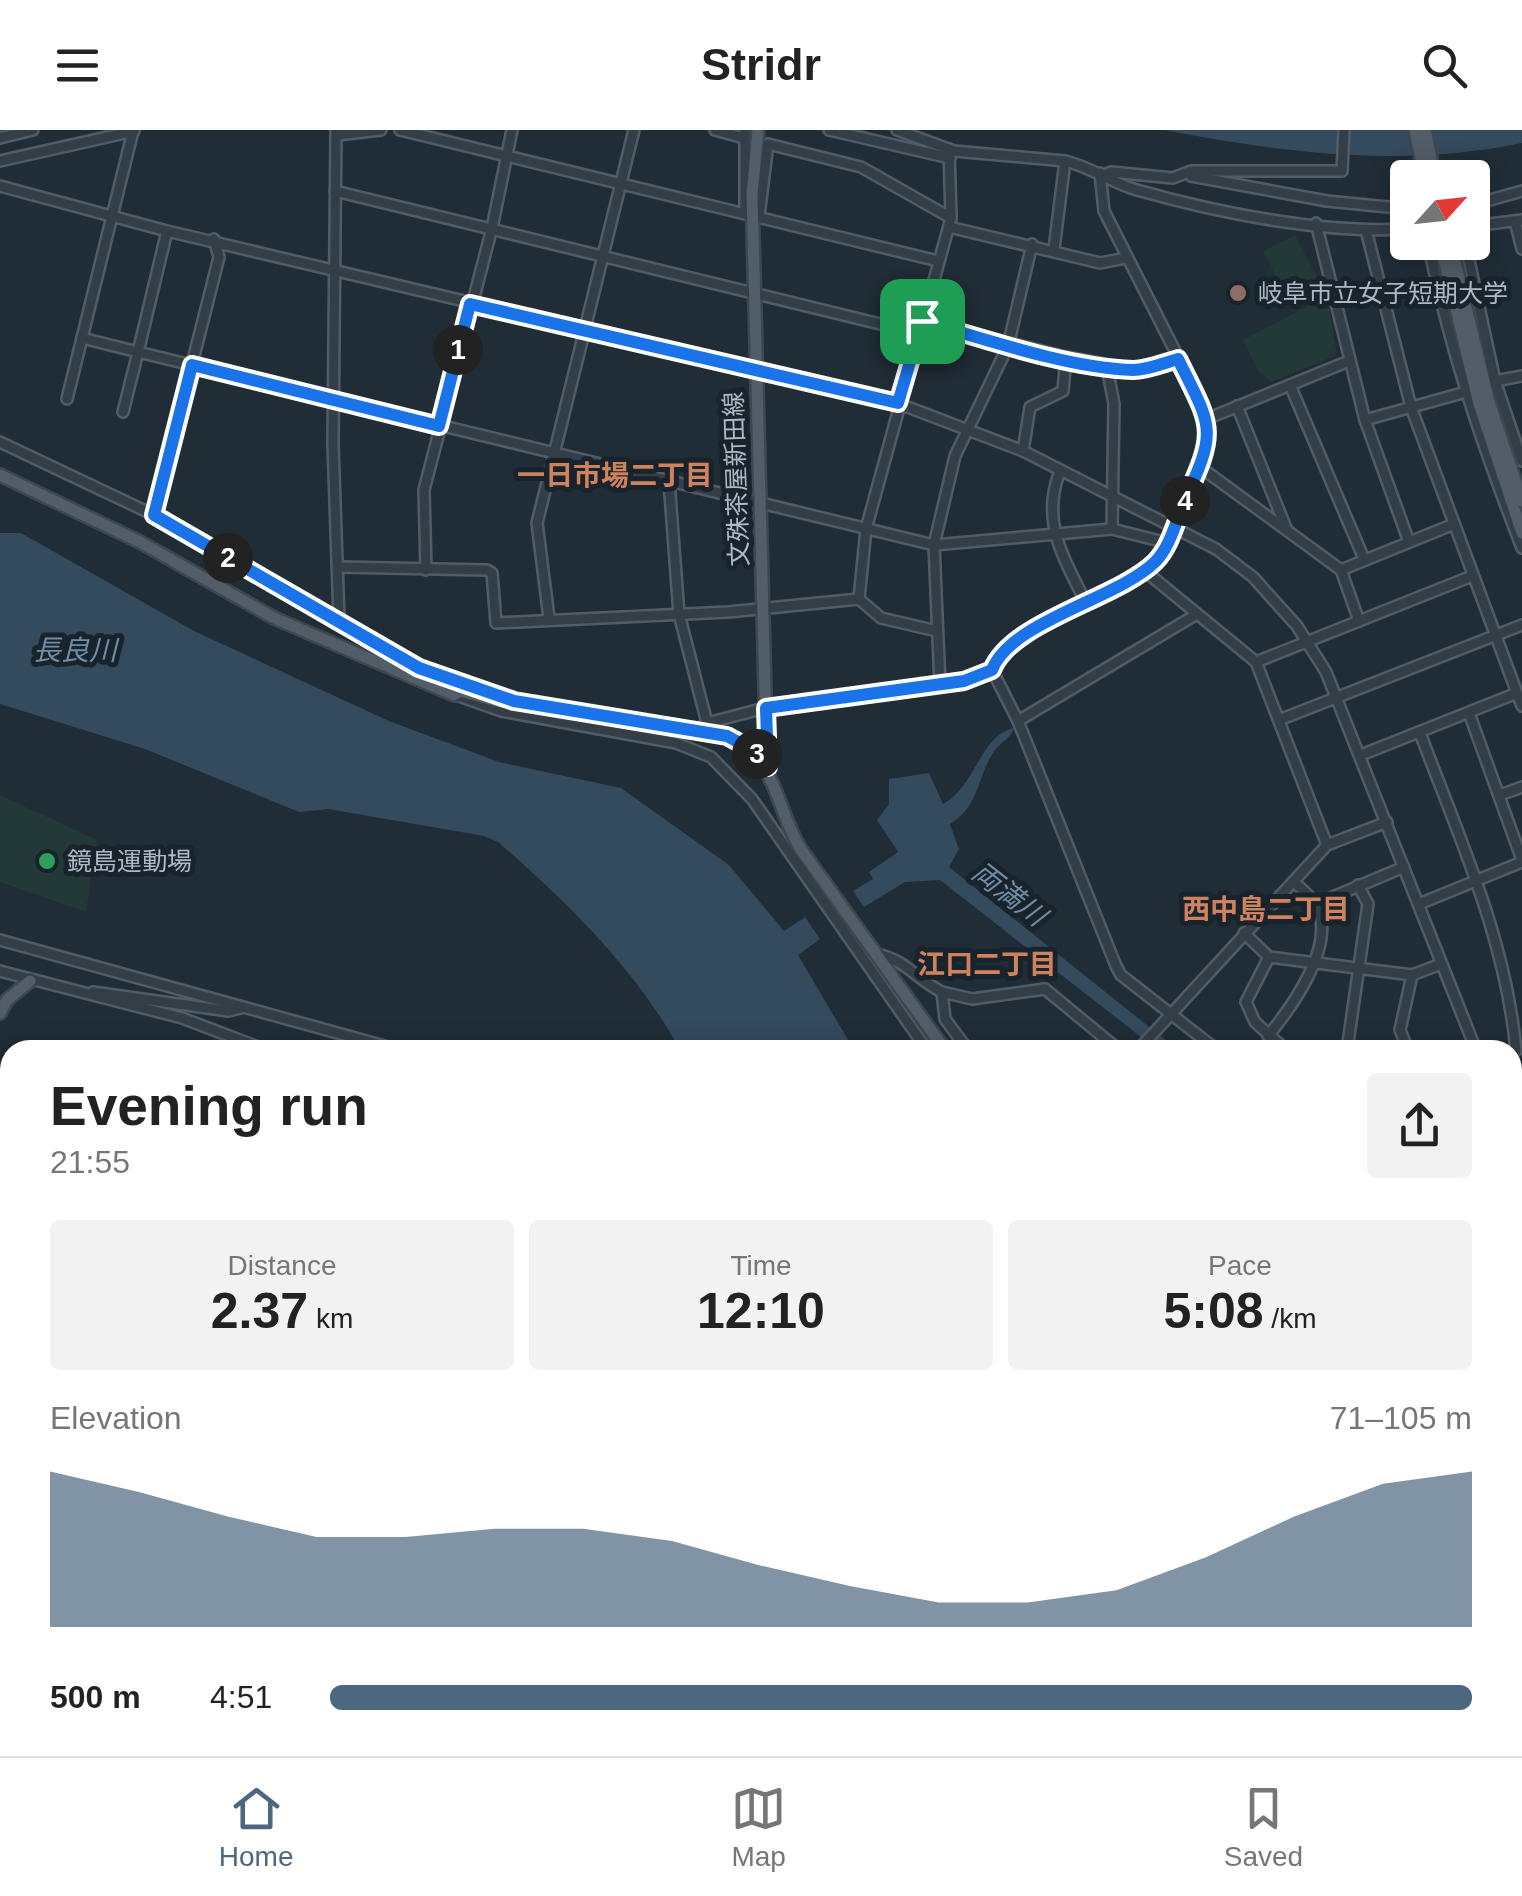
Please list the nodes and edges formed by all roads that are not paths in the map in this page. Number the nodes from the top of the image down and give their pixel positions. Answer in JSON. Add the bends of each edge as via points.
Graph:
{"nodes":[{"id":1,"x":32,"y":130,"type":"edge"},
{"id":2,"x":136,"y":130,"type":"edge"},
{"id":3,"x":381,"y":130,"type":"edge"},
{"id":4,"x":400,"y":130,"type":"edge"},
{"id":5,"x":512,"y":130,"type":"edge"},
{"id":6,"x":634,"y":130,"type":"edge"},
{"id":7,"x":715,"y":130,"type":"edge"},
{"id":8,"x":758,"y":130,"type":"edge"},
{"id":9,"x":770,"y":130,"type":"edge"},
{"id":10,"x":829,"y":130,"type":"edge"},
{"id":11,"x":897,"y":130,"type":"edge"},
{"id":12,"x":1344,"y":130,"type":"edge"},
{"id":13,"x":1415,"y":130,"type":"edge"},
{"id":14,"x":1425,"y":130,"type":"edge"},
{"id":15,"x":337,"y":133,"type":"edge"},
{"id":16,"x":745,"y":134,"type":"edge"},
{"id":17,"x":0,"y":138,"type":"edge"},
{"id":18,"x":768,"y":144,"type":"junction"},
{"id":19,"x":949,"y":154,"type":"junction"},
{"id":20,"x":506,"y":156,"type":"junction"},
{"id":21,"x":0,"y":160,"type":"edge"},
{"id":22,"x":1421,"y":160,"type":"edge"},
{"id":23,"x":1432,"y":160,"type":"edge"},
{"id":24,"x":1065,"y":161,"type":"junction"},
{"id":25,"x":1102,"y":174,"type":"junction"},
{"id":26,"x":1184,"y":174,"type":"junction"},
{"id":27,"x":622,"y":184,"type":"junction"},
{"id":28,"x":0,"y":186,"type":"edge"},
{"id":29,"x":335,"y":191,"type":"junction"},
{"id":30,"x":1522,"y":191,"type":"edge"},
{"id":31,"x":1490,"y":200,"type":"edge"},
{"id":32,"x":1390,"y":206,"type":"edge"},
{"id":33,"x":752,"y":214,"type":"junction"},
{"id":34,"x":110,"y":216,"type":"junction"},
{"id":35,"x":1518,"y":221,"type":"edge"},
{"id":36,"x":950,"y":222,"type":"junction"},
{"id":37,"x":1316,"y":224,"type":"junction"},
{"id":38,"x":1490,"y":224,"type":"edge"},
{"id":39,"x":492,"y":228,"type":"junction"},
{"id":40,"x":1390,"y":229,"type":"edge"},
{"id":41,"x":1366,"y":230,"type":"junction"},
{"id":42,"x":167,"y":231,"type":"junction"},
{"id":43,"x":214,"y":238,"type":"junction"},
{"id":44,"x":1032,"y":244,"type":"junction"},
{"id":45,"x":1054,"y":248,"type":"junction"},
{"id":46,"x":1522,"y":249,"type":"edge"},
{"id":47,"x":603,"y":256,"type":"junction"},
{"id":48,"x":1126,"y":258,"type":"junction"},
{"id":49,"x":1432,"y":260,"type":"edge"},
{"id":50,"x":1445,"y":260,"type":"edge"},
{"id":51,"x":1454,"y":260,"type":"edge"},
{"id":52,"x":1469,"y":260,"type":"edge"},
{"id":53,"x":938,"y":261,"type":"junction"},
{"id":54,"x":333,"y":270,"type":"junction"},
{"id":55,"x":755,"y":292,"type":"junction"},
{"id":56,"x":470,"y":304,"type":"junction"},
{"id":57,"x":922,"y":321,"type":"junction"},
{"id":58,"x":586,"y":328,"type":"junction"},
{"id":59,"x":918,"y":334,"type":"junction"},
{"id":60,"x":82,"y":338,"type":"junction"},
{"id":61,"x":1008,"y":346,"type":"junction"},
{"id":62,"x":138,"y":352,"type":"junction"},
{"id":63,"x":1066,"y":357,"type":"junction"},
{"id":64,"x":1178,"y":359,"type":"junction"},
{"id":65,"x":1348,"y":361,"type":"junction"},
{"id":66,"x":192,"y":365,"type":"junction"},
{"id":67,"x":1107,"y":367,"type":"junction"},
{"id":68,"x":756,"y":368,"type":"junction"},
{"id":69,"x":1522,"y":376,"type":"edge"},
{"id":70,"x":1496,"y":381,"type":"junction"},
{"id":71,"x":1290,"y":385,"type":"junction"},
{"id":72,"x":1466,"y":392,"type":"junction"},
{"id":73,"x":334,"y":398,"type":"junction"},
{"id":74,"x":67,"y":399,"type":"dead end"},
{"id":75,"x":898,"y":403,"type":"junction"},
{"id":76,"x":1484,"y":403,"type":"junction"},
{"id":77,"x":1237,"y":406,"type":"junction"},
{"id":78,"x":1411,"y":407,"type":"junction"},
{"id":79,"x":123,"y":412,"type":"dead end"},
{"id":80,"x":1209,"y":418,"type":"junction"},
{"id":81,"x":1365,"y":420,"type":"junction"},
{"id":82,"x":439,"y":426,"type":"junction"},
{"id":83,"x":966,"y":428,"type":"junction"},
{"id":84,"x":0,"y":442,"type":"edge"},
{"id":85,"x":1023,"y":451,"type":"junction"},
{"id":86,"x":555,"y":453,"type":"junction"},
{"id":87,"x":1522,"y":461,"type":"edge"},
{"id":88,"x":1200,"y":468,"type":"junction"},
{"id":89,"x":1060,"y":471,"type":"junction"},
{"id":90,"x":0,"y":475,"type":"edge"},
{"id":91,"x":669,"y":480,"type":"junction"},
{"id":92,"x":1110,"y":495,"type":"junction"},
{"id":93,"x":1522,"y":501,"type":"edge"},
{"id":94,"x":758,"y":504,"type":"junction"},
{"id":95,"x":154,"y":515,"type":"junction"},
{"id":96,"x":1454,"y":524,"type":"junction"},
{"id":97,"x":1174,"y":526,"type":"junction"},
{"id":98,"x":1285,"y":528,"type":"junction"},
{"id":99,"x":1112,"y":529,"type":"junction"},
{"id":100,"x":866,"y":530,"type":"junction"},
{"id":101,"x":1052,"y":532,"type":"junction"},
{"id":102,"x":1522,"y":533,"type":"edge"},
{"id":103,"x":1409,"y":542,"type":"junction"},
{"id":104,"x":1168,"y":543,"type":"junction"},
{"id":105,"x":934,"y":544,"type":"junction"},
{"id":106,"x":1522,"y":548,"type":"edge"},
{"id":107,"x":1364,"y":559,"type":"junction"},
{"id":108,"x":339,"y":567,"type":"junction"},
{"id":109,"x":426,"y":570,"type":"junction"},
{"id":110,"x":1341,"y":570,"type":"junction"},
{"id":111,"x":1145,"y":571,"type":"junction"},
{"id":112,"x":1472,"y":576,"type":"junction"},
{"id":113,"x":858,"y":600,"type":"junction"},
{"id":114,"x":1086,"y":603,"type":"junction"},
{"id":115,"x":763,"y":607,"type":"junction"},
{"id":116,"x":680,"y":614,"type":"junction"},
{"id":117,"x":1196,"y":614,"type":"junction"},
{"id":118,"x":549,"y":618,"type":"junction"},
{"id":119,"x":339,"y":619,"type":"junction"},
{"id":120,"x":1359,"y":620,"type":"junction"},
{"id":121,"x":1522,"y":625,"type":"edge"},
{"id":122,"x":937,"y":631,"type":"junction"},
{"id":123,"x":1494,"y":637,"type":"junction"},
{"id":124,"x":1308,"y":642,"type":"junction"},
{"id":125,"x":403,"y":656,"type":"junction"},
{"id":126,"x":1256,"y":662,"type":"junction"},
{"id":127,"x":992,"y":670,"type":"junction"},
{"id":128,"x":940,"y":685,"type":"junction"},
{"id":129,"x":1517,"y":693,"type":"junction"},
{"id":130,"x":454,"y":695,"type":"junction"},
{"id":131,"x":1339,"y":700,"type":"junction"},
{"id":132,"x":514,"y":701,"type":"junction"},
{"id":133,"x":1522,"y":706,"type":"edge"},
{"id":134,"x":766,"y":708,"type":"junction"},
{"id":135,"x":1469,"y":712,"type":"junction"},
{"id":136,"x":1279,"y":720,"type":"junction"},
{"id":137,"x":1018,"y":721,"type":"junction"},
{"id":138,"x":707,"y":723,"type":"junction"},
{"id":139,"x":693,"y":730,"type":"junction"},
{"id":140,"x":1420,"y":733,"type":"junction"},
{"id":141,"x":1361,"y":755,"type":"junction"},
{"id":142,"x":768,"y":767,"type":"junction"},
{"id":143,"x":1522,"y":787,"type":"edge"},
{"id":144,"x":1500,"y":795,"type":"junction"},
{"id":145,"x":1387,"y":822,"type":"junction"},
{"id":146,"x":1327,"y":845,"type":"junction"},
{"id":147,"x":1522,"y":861,"type":"edge"},
{"id":148,"x":1404,"y":867,"type":"junction"},
{"id":149,"x":1476,"y":881,"type":"junction"},
{"id":150,"x":1294,"y":882,"type":"junction"},
{"id":151,"x":1358,"y":886,"type":"junction"},
{"id":152,"x":1316,"y":904,"type":"junction"},
{"id":153,"x":1419,"y":904,"type":"junction"},
{"id":154,"x":1244,"y":933,"type":"junction"},
{"id":155,"x":0,"y":940,"type":"edge"},
{"id":156,"x":877,"y":954,"type":"junction"},
{"id":157,"x":1269,"y":957,"type":"junction"},
{"id":158,"x":1315,"y":961,"type":"junction"},
{"id":159,"x":1441,"y":964,"type":"junction"},
{"id":160,"x":1358,"y":969,"type":"junction"},
{"id":161,"x":0,"y":971,"type":"edge"},
{"id":162,"x":1412,"y":975,"type":"junction"},
{"id":163,"x":30,"y":981,"type":"junction"},
{"id":164,"x":66,"y":988,"type":"junction"},
{"id":165,"x":942,"y":992,"type":"junction"},
{"id":166,"x":247,"y":1007,"type":"junction"},
{"id":167,"x":0,"y":1013,"type":"edge"},
{"id":168,"x":1169,"y":1013,"type":"junction"},
{"id":169,"x":1268,"y":1036,"type":"junction"},
{"id":170,"x":240,"y":1040,"type":"edge"},
{"id":171,"x":364,"y":1040,"type":"edge"},
{"id":172,"x":920,"y":1040,"type":"edge"},
{"id":173,"x":938,"y":1040,"type":"edge"},
{"id":174,"x":960,"y":1040,"type":"edge"},
{"id":175,"x":1107,"y":1040,"type":"edge"},
{"id":176,"x":1146,"y":1040,"type":"edge"},
{"id":177,"x":1204,"y":1040,"type":"edge"},
{"id":178,"x":1273,"y":1040,"type":"edge"},
{"id":179,"x":1348,"y":1040,"type":"edge"},
{"id":180,"x":1404,"y":1040,"type":"edge"},
{"id":181,"x":1472,"y":1040,"type":"edge"},
{"id":182,"x":1515,"y":1040,"type":"edge"}],
"edges":[{"from":1,"to":17,"type":"street"},
{"from":2,"to":21,"type":"street"},
{"from":2,"to":34,"type":"street"},
{"from":3,"to":15,"type":"street"},
{"from":4,"to":20,"type":"street"},
{"from":5,"to":20,"type":"street"},
{"from":6,"to":27,"type":"street"},
{"from":7,"to":16,"type":"street"},
{"from":8,"to":33,"type":"main road","name":"文殊茶屋新田線"},
{"from":9,"to":18,"type":"street"},
{"from":10,"to":19,"type":"street"},
{"from":11,"to":19,"type":"street"},
{"from":12,"to":26,"type":"street","via":[[1342,170]]},
{"from":13,"to":22,"type":"main road"},
{"from":14,"to":23,"type":"main road"},
{"from":15,"to":29,"type":"street"},
{"from":16,"to":33,"type":"street"},
{"from":18,"to":33,"type":"street"},
{"from":18,"to":36,"type":"street","via":[[861,167]]},
{"from":19,"to":24,"type":"street"},
{"from":19,"to":36,"type":"street"},
{"from":20,"to":27,"type":"street"},
{"from":20,"to":39,"type":"street"},
{"from":24,"to":25,"type":"street"},
{"from":24,"to":45,"type":"street"},
{"from":25,"to":26,"type":"street"},
{"from":25,"to":37,"type":"street","via":[[1154,194]]},
{"from":25,"to":48,"type":"street","via":[[1104,210]]},
{"from":26,"to":32,"type":"street"},
{"from":27,"to":33,"type":"street"},
{"from":27,"to":47,"type":"street"},
{"from":28,"to":34,"type":"street"},
{"from":29,"to":39,"type":"street"},
{"from":29,"to":54,"type":"street"},
{"from":30,"to":31,"type":"street"},
{"from":33,"to":53,"type":"street"},
{"from":33,"to":55,"type":"main road","name":"文殊茶屋新田線"},
{"from":34,"to":42,"type":"street"},
{"from":34,"to":60,"type":"street"},
{"from":35,"to":38,"type":"street"},
{"from":35,"to":46,"type":"street"},
{"from":36,"to":44,"type":"street"},
{"from":36,"to":53,"type":"street"},
{"from":37,"to":41,"type":"street"},
{"from":37,"to":65,"type":"street"},
{"from":39,"to":47,"type":"street"},
{"from":39,"to":56,"type":"street"},
{"from":40,"to":41,"type":"street"},
{"from":41,"to":78,"type":"street"},
{"from":42,"to":43,"type":"street"},
{"from":42,"to":62,"type":"street"},
{"from":43,"to":54,"type":"street"},
{"from":43,"to":66,"type":"street","via":[[220,257]]},
{"from":44,"to":45,"type":"street"},
{"from":44,"to":61,"type":"street"},
{"from":45,"to":48,"type":"street","via":[[1100,263]]},
{"from":47,"to":55,"type":"street"},
{"from":47,"to":58,"type":"street"},
{"from":48,"to":64,"type":"street"},
{"from":49,"to":72,"type":"street"},
{"from":50,"to":76,"type":"main road"},
{"from":51,"to":76,"type":"main road"},
{"from":52,"to":70,"type":"street"},
{"from":53,"to":57,"type":"street"},
{"from":54,"to":56,"type":"street"},
{"from":54,"to":73,"type":"street"},
{"from":55,"to":59,"type":"street"},
{"from":55,"to":68,"type":"main road","name":"文殊茶屋新田線"},
{"from":56,"to":58,"type":"street"},
{"from":56,"to":82,"type":"street"},
{"from":57,"to":59,"type":"street"},
{"from":57,"to":61,"type":"street"},
{"from":58,"to":68,"type":"street"},
{"from":58,"to":86,"type":"street"},
{"from":59,"to":75,"type":"street"},
{"from":60,"to":62,"type":"street"},
{"from":60,"to":74,"type":"street"},
{"from":61,"to":63,"type":"street"},
{"from":61,"to":83,"type":"street"},
{"from":62,"to":66,"type":"street"},
{"from":62,"to":79,"type":"street"},
{"from":63,"to":67,"type":"street"},
{"from":63,"to":85,"type":"street","via":[[1064,391],[1030,408]]},
{"from":64,"to":67,"type":"street","via":[[1138,370]]},
{"from":64,"to":80,"type":"street"},
{"from":65,"to":71,"type":"street"},
{"from":65,"to":81,"type":"street"},
{"from":66,"to":73,"type":"street"},
{"from":66,"to":95,"type":"street"},
{"from":67,"to":92,"type":"street","via":[[1114,404]]},
{"from":68,"to":75,"type":"street"},
{"from":68,"to":94,"type":"main road","name":"文殊茶屋新田線"},
{"from":69,"to":70,"type":"street"},
{"from":70,"to":87,"type":"street"},
{"from":71,"to":77,"type":"street"},
{"from":71,"to":107,"type":"street"},
{"from":72,"to":78,"type":"street"},
{"from":72,"to":106,"type":"street"},
{"from":73,"to":82,"type":"street"},
{"from":73,"to":108,"type":"street"},
{"from":75,"to":83,"type":"street"},
{"from":75,"to":100,"type":"street"},
{"from":76,"to":93,"type":"main road"},
{"from":76,"to":102,"type":"main road"},
{"from":77,"to":80,"type":"street"},
{"from":77,"to":98,"type":"street"},
{"from":78,"to":81,"type":"street"},
{"from":78,"to":96,"type":"street"},
{"from":80,"to":88,"type":"street"},
{"from":81,"to":103,"type":"street"},
{"from":82,"to":86,"type":"street"},
{"from":82,"to":109,"type":"street","via":[[424,490]]},
{"from":83,"to":85,"type":"street"},
{"from":83,"to":105,"type":"street"},
{"from":84,"to":95,"type":"street"},
{"from":85,"to":89,"type":"street"},
{"from":86,"to":91,"type":"street"},
{"from":86,"to":118,"type":"street","via":[[538,522]]},
{"from":88,"to":97,"type":"street"},
{"from":88,"to":98,"type":"street"},
{"from":89,"to":92,"type":"street"},
{"from":89,"to":101,"type":"street","via":[[1050,508]]},
{"from":90,"to":130,"type":"main road","via":[[140,542],[274,618]]},
{"from":91,"to":94,"type":"street"},
{"from":91,"to":116,"type":"street"},
{"from":92,"to":97,"type":"street"},
{"from":92,"to":99,"type":"street"},
{"from":94,"to":100,"type":"street"},
{"from":94,"to":115,"type":"main road","name":"文殊茶屋新田線"},
{"from":95,"to":119,"type":"street"},
{"from":96,"to":103,"type":"street"},
{"from":96,"to":112,"type":"street"},
{"from":97,"to":104,"type":"street"},
{"from":97,"to":124,"type":"street","via":[[1253,578]]},
{"from":98,"to":110,"type":"street"},
{"from":99,"to":101,"type":"street"},
{"from":99,"to":104,"type":"street"},
{"from":100,"to":105,"type":"street"},
{"from":100,"to":113,"type":"street"},
{"from":101,"to":105,"type":"street"},
{"from":101,"to":114,"type":"street"},
{"from":103,"to":107,"type":"street"},
{"from":104,"to":111,"type":"street"},
{"from":105,"to":122,"type":"street"},
{"from":107,"to":110,"type":"street"},
{"from":108,"to":109,"type":"street"},
{"from":108,"to":119,"type":"street"},
{"from":109,"to":118,"type":"street","via":[[492,572],[496,623]]},
{"from":110,"to":120,"type":"street"},
{"from":111,"to":114,"type":"street"},
{"from":111,"to":117,"type":"street"},
{"from":112,"to":120,"type":"street"},
{"from":112,"to":123,"type":"street"},
{"from":113,"to":115,"type":"street"},
{"from":113,"to":122,"type":"street","via":[[880,618]]},
{"from":114,"to":127,"type":"street","via":[[1016,642]]},
{"from":115,"to":116,"type":"street"},
{"from":115,"to":134,"type":"main road","name":"文殊茶屋新田線"},
{"from":116,"to":118,"type":"street"},
{"from":116,"to":138,"type":"street"},
{"from":117,"to":126,"type":"street"},
{"from":117,"to":137,"type":"street"},
{"from":119,"to":125,"type":"street"},
{"from":120,"to":124,"type":"street"},
{"from":121,"to":123,"type":"street"},
{"from":122,"to":128,"type":"street"},
{"from":123,"to":129,"type":"street"},
{"from":123,"to":131,"type":"street"},
{"from":124,"to":126,"type":"street"},
{"from":124,"to":131,"type":"street"},
{"from":125,"to":130,"type":"street","via":[[412,670]]},
{"from":125,"to":132,"type":"street","via":[[419,668]]},
{"from":126,"to":136,"type":"street"},
{"from":127,"to":128,"type":"street"},
{"from":127,"to":137,"type":"street"},
{"from":128,"to":134,"type":"street"},
{"from":129,"to":133,"type":"street"},
{"from":129,"to":135,"type":"street"},
{"from":130,"to":132,"type":"main road"},
{"from":130,"to":172,"type":"street","via":[[710,756],[752,799]]},
{"from":131,"to":136,"type":"street"},
{"from":131,"to":141,"type":"street"},
{"from":132,"to":139,"type":"main road"},
{"from":134,"to":138,"type":"street"},
{"from":134,"to":142,"type":"main road","name":"文殊茶屋新田線"},
{"from":135,"to":140,"type":"street"},
{"from":135,"to":144,"type":"street"},
{"from":136,"to":146,"type":"street"},
{"from":137,"to":168,"type":"street","via":[[1116,966]]},
{"from":138,"to":139,"type":"street"},
{"from":139,"to":142,"type":"main road","via":[[742,742]]},
{"from":140,"to":141,"type":"street"},
{"from":140,"to":149,"type":"street"},
{"from":141,"to":145,"type":"street"},
{"from":142,"to":156,"type":"main road","name":"文殊茶屋新田線","via":[[786,825]]},
{"from":143,"to":144,"type":"street"},
{"from":144,"to":147,"type":"street"},
{"from":145,"to":146,"type":"street"},
{"from":145,"to":148,"type":"street"},
{"from":146,"to":150,"type":"street"},
{"from":147,"to":149,"type":"street"},
{"from":148,"to":151,"type":"street"},
{"from":148,"to":153,"type":"street"},
{"from":149,"to":153,"type":"street"},
{"from":149,"to":182,"type":"street"},
{"from":150,"to":152,"type":"street"},
{"from":150,"to":154,"type":"street"},
{"from":151,"to":152,"type":"street"},
{"from":151,"to":160,"type":"street","via":[[1368,904]]},
{"from":152,"to":158,"type":"street"},
{"from":153,"to":159,"type":"street"},
{"from":154,"to":157,"type":"street"},
{"from":154,"to":168,"type":"street"},
{"from":155,"to":166,"type":"street"},
{"from":156,"to":165,"type":"street","via":[[900,959]]},
{"from":156,"to":173,"type":"main road","name":"文殊茶屋新田線"},
{"from":157,"to":158,"type":"street"},
{"from":157,"to":169,"type":"street","via":[[1246,997]]},
{"from":158,"to":160,"type":"street"},
{"from":158,"to":169,"type":"street","via":[[1302,994]]},
{"from":159,"to":162,"type":"street"},
{"from":159,"to":181,"type":"street"},
{"from":160,"to":162,"type":"street"},
{"from":160,"to":179,"type":"street"},
{"from":161,"to":163,"type":"street"},
{"from":162,"to":180,"type":"street","via":[[1400,1030]]},
{"from":163,"to":164,"type":"street"},
{"from":163,"to":167,"type":"main road"},
{"from":164,"to":166,"type":"street","via":[[228,1011]]},
{"from":164,"to":170,"type":"street"},
{"from":165,"to":174,"type":"street","via":[[944,1018]]},
{"from":165,"to":175,"type":"street","via":[[972,999],[1045,989]]},
{"from":166,"to":171,"type":"street"},
{"from":168,"to":176,"type":"street"},
{"from":168,"to":177,"type":"street"},
{"from":169,"to":178,"type":"street"}]}
